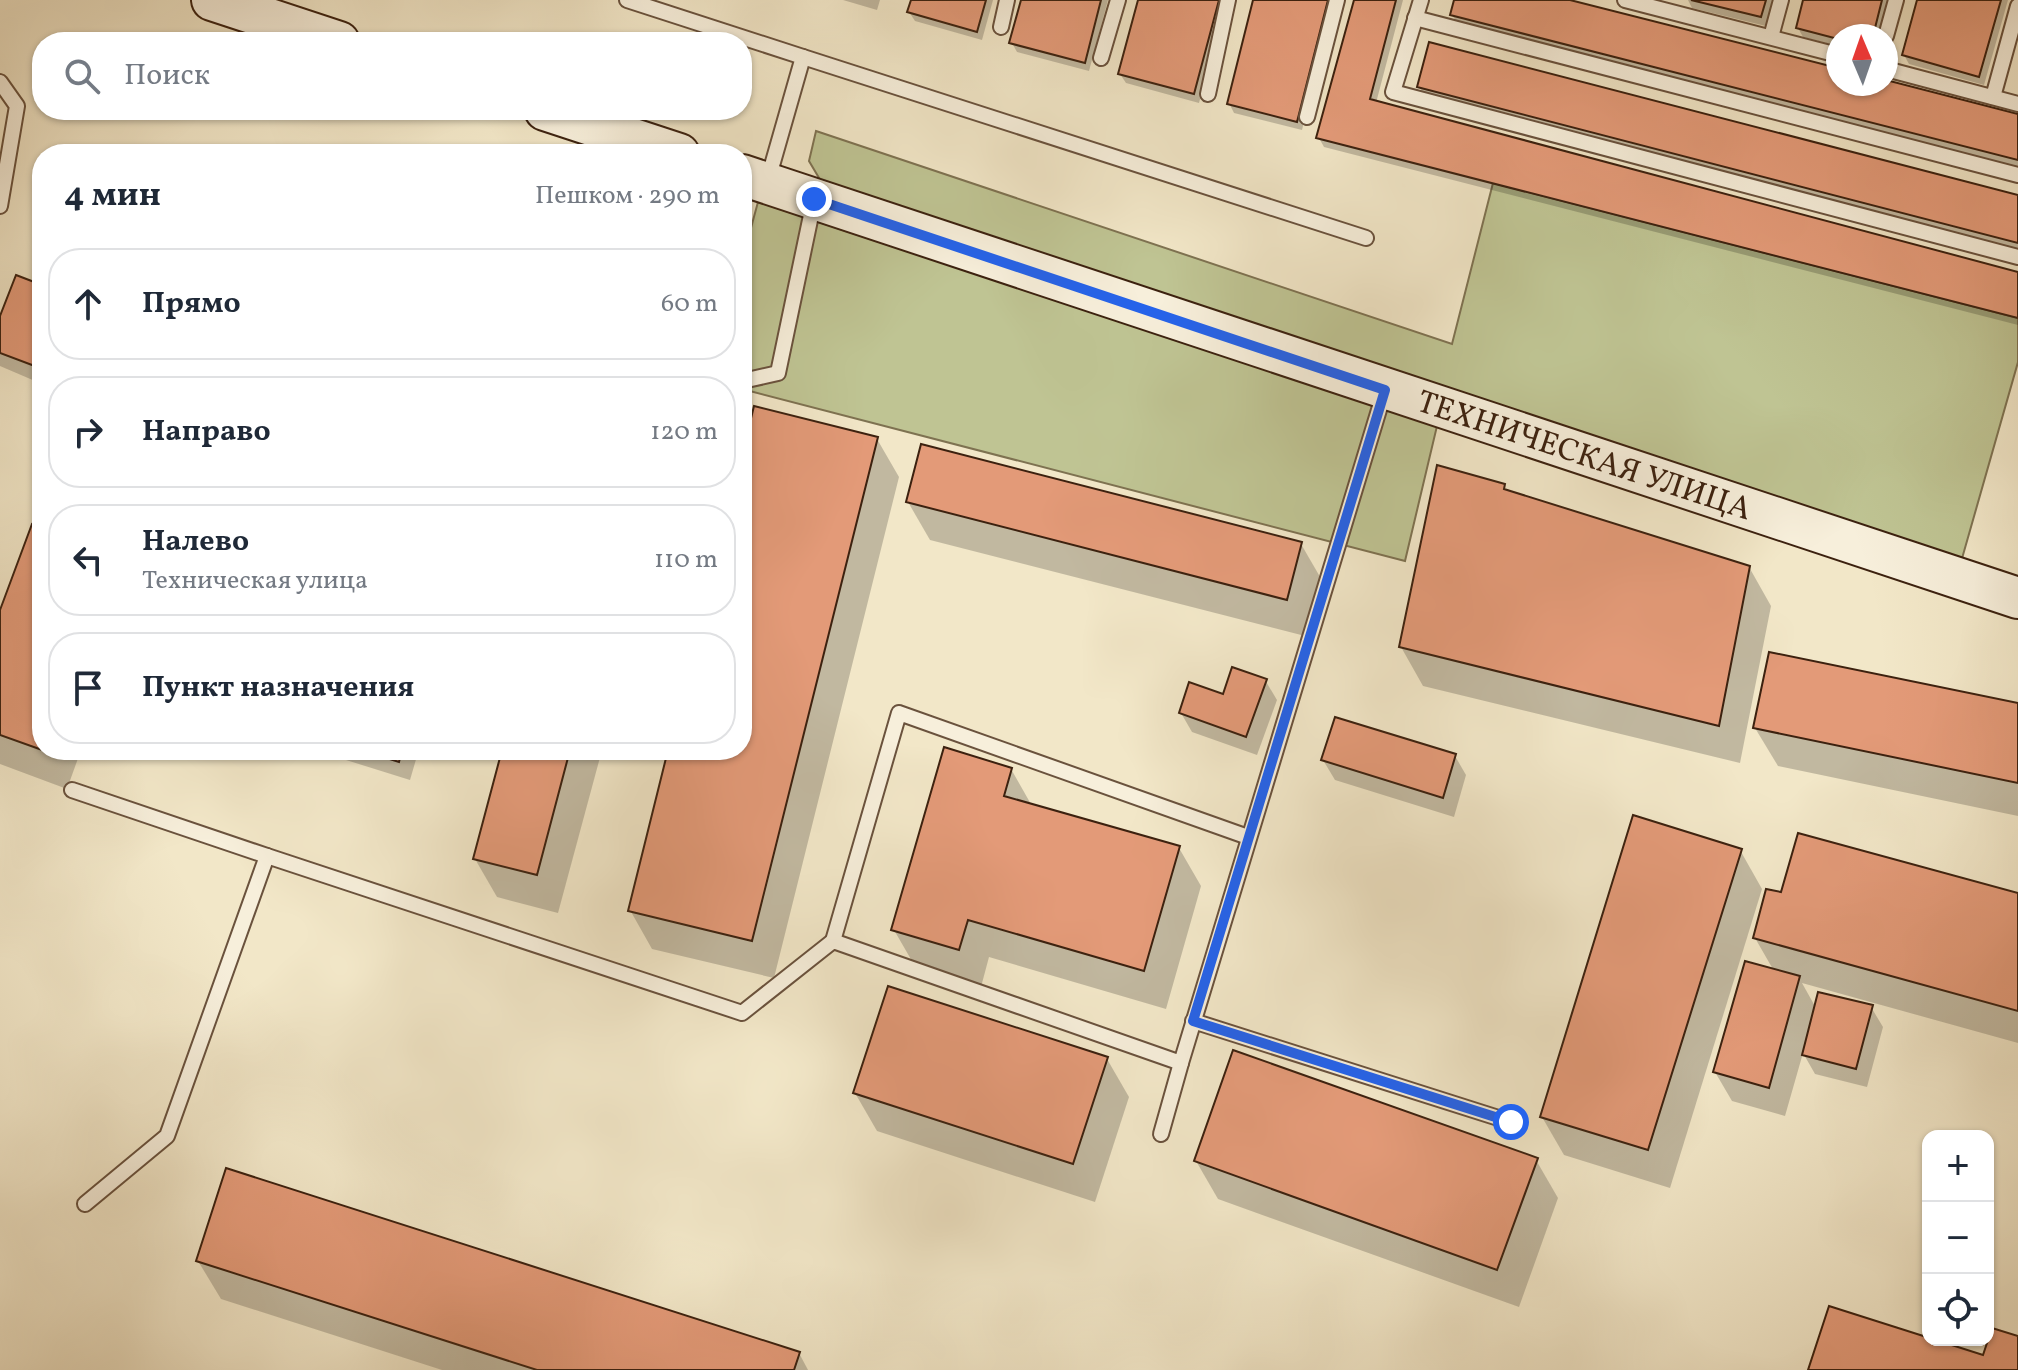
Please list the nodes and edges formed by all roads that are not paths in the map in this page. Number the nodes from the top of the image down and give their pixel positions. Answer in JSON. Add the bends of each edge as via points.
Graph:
{"nodes":[{"id":1,"x":212,"y":0,"type":"edge"},
{"id":2,"x":627,"y":0,"type":"edge"},
{"id":3,"x":1007,"y":0,"type":"edge"},
{"id":4,"x":1118,"y":0,"type":"edge"},
{"id":5,"x":1228,"y":0,"type":"edge"},
{"id":6,"x":1337,"y":0,"type":"edge"},
{"id":7,"x":1421,"y":0,"type":"edge"},
{"id":8,"x":1625,"y":0,"type":"edge"},
{"id":9,"x":1781,"y":0,"type":"edge"},
{"id":10,"x":1896,"y":0,"type":"edge"},
{"id":11,"x":1662,"y":5,"type":"edge"},
{"id":12,"x":2018,"y":6,"type":"edge"},
{"id":13,"x":1415,"y":18,"type":"junction"},
{"id":14,"x":1889,"y":24,"type":"edge"},
{"id":15,"x":1001,"y":27,"type":"dead end"},
{"id":16,"x":309,"y":32,"type":"edge"},
{"id":17,"x":726,"y":32,"type":"edge"},
{"id":18,"x":1771,"y":37,"type":"junction"},
{"id":19,"x":752,"y":40,"type":"edge"},
{"id":20,"x":1826,"y":52,"type":"edge"},
{"id":21,"x":803,"y":57,"type":"junction"},
{"id":22,"x":1101,"y":58,"type":"dead end"},
{"id":23,"x":1898,"y":72,"type":"edge"},
{"id":24,"x":0,"y":82,"type":"edge"},
{"id":25,"x":1208,"y":94,"type":"dead end"},
{"id":26,"x":1993,"y":97,"type":"junction"},
{"id":27,"x":2018,"y":104,"type":"edge"},
{"id":28,"x":1307,"y":117,"type":"dead end"},
{"id":29,"x":575,"y":120,"type":"edge"},
{"id":30,"x":649,"y":144,"type":"edge"},
{"id":31,"x":2018,"y":175,"type":"edge"},
{"id":32,"x":754,"y":179,"type":"edge"},
{"id":33,"x":814,"y":199,"type":"junction"},
{"id":34,"x":0,"y":206,"type":"edge"},
{"id":35,"x":1366,"y":238,"type":"dead end"},
{"id":36,"x":2018,"y":257,"type":"edge"},
{"id":37,"x":752,"y":379,"type":"edge"},
{"id":38,"x":1385,"y":390,"type":"junction"},
{"id":39,"x":2018,"y":598,"type":"edge"},
{"id":40,"x":72,"y":790,"type":"dead end"},
{"id":41,"x":1248,"y":837,"type":"junction"},
{"id":42,"x":267,"y":856,"type":"junction"},
{"id":43,"x":833,"y":941,"type":"junction"},
{"id":44,"x":1193,"y":1021,"type":"junction"},
{"id":45,"x":1181,"y":1063,"type":"junction"},
{"id":46,"x":1511,"y":1122,"type":"dead end"},
{"id":47,"x":1161,"y":1134,"type":"dead end"},
{"id":48,"x":85,"y":1204,"type":"dead end"}],
"edges":[{"from":1,"to":16,"type":"street"},
{"from":2,"to":17,"type":"lane"},
{"from":3,"to":15,"type":"lane"},
{"from":4,"to":22,"type":"lane"},
{"from":5,"to":25,"type":"lane"},
{"from":6,"to":28,"type":"lane"},
{"from":7,"to":13,"type":"lane"},
{"from":8,"to":11,"type":"lane"},
{"from":9,"to":18,"type":"lane"},
{"from":10,"to":14,"type":"lane"},
{"from":11,"to":18,"type":"lane"},
{"from":12,"to":26,"type":"lane"},
{"from":13,"to":31,"type":"lane"},
{"from":13,"to":36,"type":"lane","via":[[1393,92]]},
{"from":18,"to":20,"type":"lane"},
{"from":19,"to":21,"type":"lane"},
{"from":21,"to":32,"type":"lane"},
{"from":21,"to":35,"type":"lane"},
{"from":23,"to":26,"type":"lane"},
{"from":24,"to":34,"type":"lane","via":[[17,106]]},
{"from":26,"to":27,"type":"lane"},
{"from":29,"to":30,"type":"street"},
{"from":32,"to":33,"type":"street","name":"ТЕХНИЧЕСКАЯ УЛИЦА"},
{"from":33,"to":37,"type":"lane","via":[[778,373]]},
{"from":33,"to":38,"type":"street","name":"ТЕХНИЧЕСКАЯ УЛИЦА"},
{"from":38,"to":39,"type":"street","name":"ТЕХНИЧЕСКАЯ УЛИЦА"},
{"from":38,"to":41,"type":"lane"},
{"from":40,"to":42,"type":"lane"},
{"from":41,"to":43,"type":"lane","via":[[899,713]]},
{"from":41,"to":44,"type":"lane"},
{"from":42,"to":43,"type":"lane","via":[[742,1013]]},
{"from":42,"to":48,"type":"lane","via":[[167,1136]]},
{"from":43,"to":45,"type":"lane"},
{"from":44,"to":45,"type":"lane"},
{"from":44,"to":46,"type":"lane"},
{"from":45,"to":47,"type":"lane"}]}
